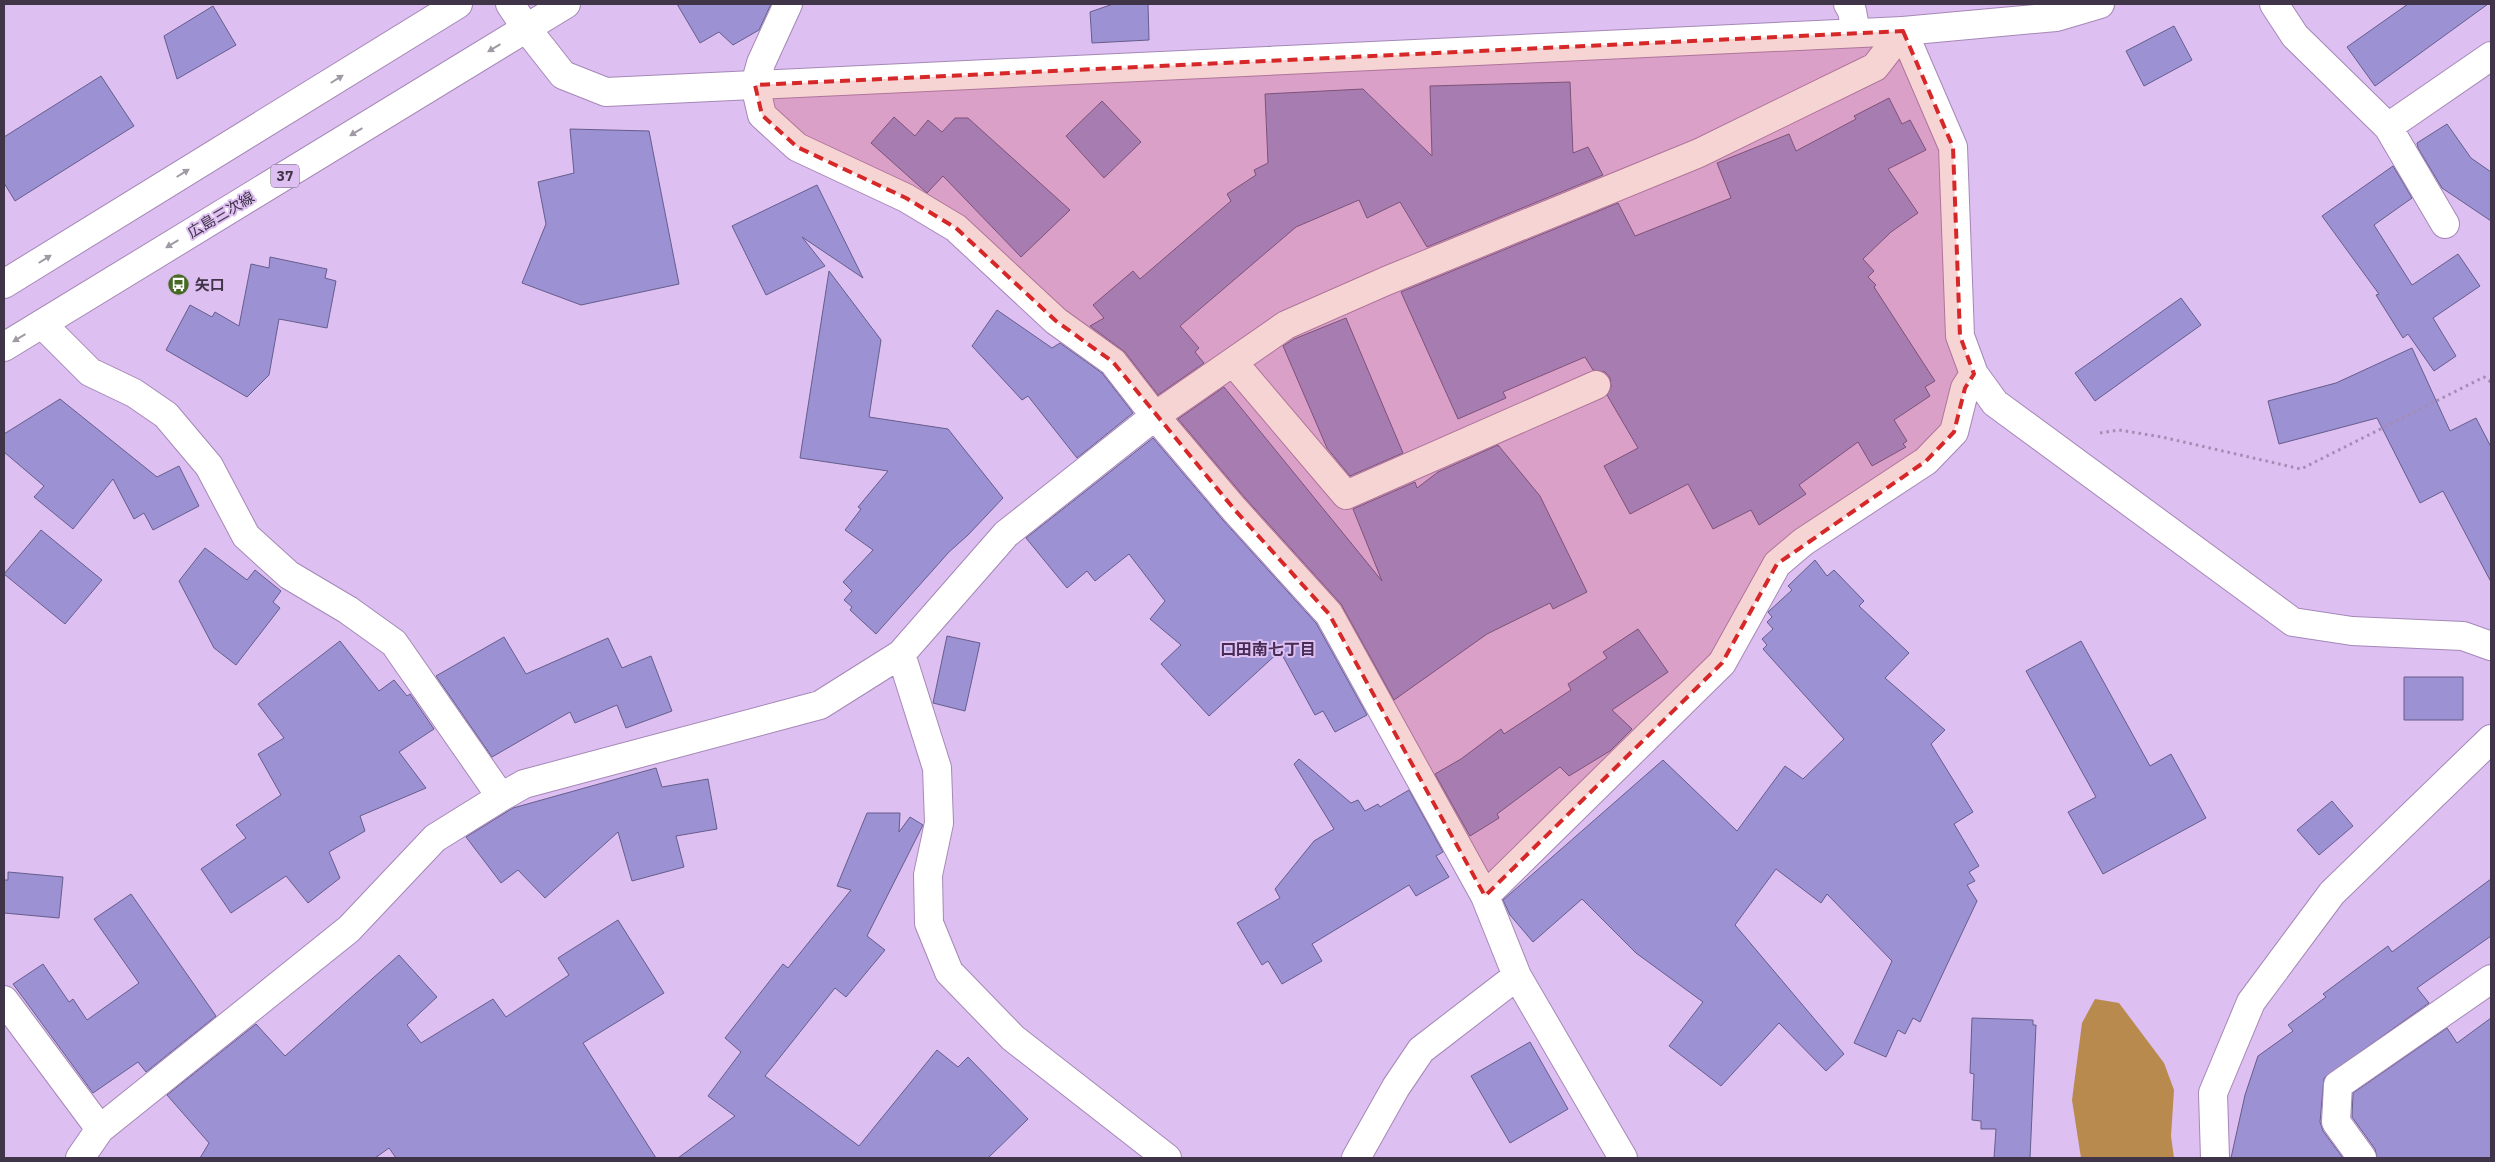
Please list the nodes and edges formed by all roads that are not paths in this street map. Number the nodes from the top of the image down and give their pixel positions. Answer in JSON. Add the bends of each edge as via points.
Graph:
{"nodes":[{"id":1,"x":458,"y":4,"type":"edge"},
{"id":2,"x":510,"y":4,"type":"edge"},
{"id":3,"x":566,"y":4,"type":"edge"},
{"id":4,"x":788,"y":4,"type":"edge"},
{"id":5,"x":1848,"y":4,"type":"edge"},
{"id":6,"x":2100,"y":4,"type":"edge"},
{"id":7,"x":2274,"y":4,"type":"edge"},
{"id":8,"x":526,"y":28,"type":"junction"},
{"id":9,"x":1903,"y":31,"type":"junction"},
{"id":10,"x":1856,"y":33,"type":"junction"},
{"id":11,"x":2491,"y":56,"type":"edge"},
{"id":12,"x":755,"y":85,"type":"junction"},
{"id":13,"x":2388,"y":127,"type":"junction"},
{"id":14,"x":2445,"y":224,"type":"dead end"},
{"id":15,"x":4,"y":284,"type":"edge"},
{"id":16,"x":42,"y":324,"type":"junction"},
{"id":17,"x":4,"y":347,"type":"edge"},
{"id":18,"x":1232,"y":362,"type":"junction"},
{"id":19,"x":1974,"y":374,"type":"junction"},
{"id":20,"x":1596,"y":385,"type":"dead end"},
{"id":21,"x":1155,"y":416,"type":"junction"},
{"id":22,"x":2491,"y":646,"type":"edge"},
{"id":23,"x":902,"y":654,"type":"junction"},
{"id":24,"x":2491,"y":739,"type":"edge"},
{"id":25,"x":501,"y":798,"type":"junction"},
{"id":26,"x":1485,"y":896,"type":"junction"},
{"id":27,"x":1517,"y":976,"type":"junction"},
{"id":28,"x":2491,"y":979,"type":"edge"},
{"id":29,"x":4,"y":1000,"type":"edge"},
{"id":30,"x":100,"y":1129,"type":"junction"},
{"id":31,"x":80,"y":1158,"type":"edge"},
{"id":32,"x":1167,"y":1158,"type":"edge"},
{"id":33,"x":1356,"y":1158,"type":"edge"},
{"id":34,"x":1622,"y":1158,"type":"edge"},
{"id":35,"x":2215,"y":1158,"type":"edge"},
{"id":36,"x":2362,"y":1158,"type":"edge"}],
"edges":[{"from":15,"to":1,"type":"street","one_way":true},
{"from":2,"to":8,"type":"street"},
{"from":3,"to":8,"type":"street","name":"広島三次線","number":"37"},
{"from":4,"to":12,"type":"street","via":[[760,63]]},
{"from":5,"to":10,"type":"street"},
{"from":6,"to":9,"type":"street","via":[[2056,17]]},
{"from":7,"to":13,"type":"street","via":[[2295,36]]},
{"from":8,"to":12,"type":"street","via":[[563,75],[606,92]]},
{"from":8,"to":16,"type":"street","name":"広島三次線","number":"37","one_way":true},
{"from":9,"to":10,"type":"street"},
{"from":9,"to":18,"type":"street","via":[[1875,67],[1699,153],[1386,280],[1286,325]]},
{"from":9,"to":19,"type":"street","via":[[1952,147],[1960,336]]},
{"from":10,"to":12,"type":"street"},
{"from":11,"to":13,"type":"street"},
{"from":12,"to":21,"type":"street","via":[[762,115],[797,147],[906,198],[956,228],[1056,322],[1113,362]]},
{"from":13,"to":14,"type":"street"},
{"from":16,"to":17,"type":"street","name":"広島三次線","number":"37","one_way":true},
{"from":16,"to":25,"type":"street","via":[[90,372],[134,393],[166,415],[209,466],[246,536],[288,575],[348,610],[394,643]]},
{"from":18,"to":20,"type":"street","via":[[1346,494]]},
{"from":18,"to":21,"type":"street"},
{"from":19,"to":22,"type":"street","via":[[1995,403],[2293,622],[2352,632],[2463,636]]},
{"from":19,"to":26,"type":"street","via":[[1965,388],[1954,432],[1926,461],[1803,542],[1777,564],[1722,663]]},
{"from":21,"to":23,"type":"street","via":[[1006,534]]},
{"from":21,"to":26,"type":"street","via":[[1329,614]]},
{"from":23,"to":25,"type":"street","via":[[820,705],[524,784]]},
{"from":23,"to":32,"type":"street","via":[[937,768],[939,823],[928,875],[929,923],[949,972],[1013,1038]]},
{"from":24,"to":35,"type":"street","via":[[2332,893],[2251,1002],[2213,1093]]},
{"from":25,"to":30,"type":"street","via":[[435,838],[349,930]]},
{"from":26,"to":27,"type":"street"},
{"from":27,"to":33,"type":"street","via":[[1421,1050]]},
{"from":27,"to":34,"type":"street"},
{"from":28,"to":36,"type":"street","via":[[2338,1085],[2336,1122]]},
{"from":29,"to":30,"type":"street"},
{"from":30,"to":31,"type":"street"}]}
